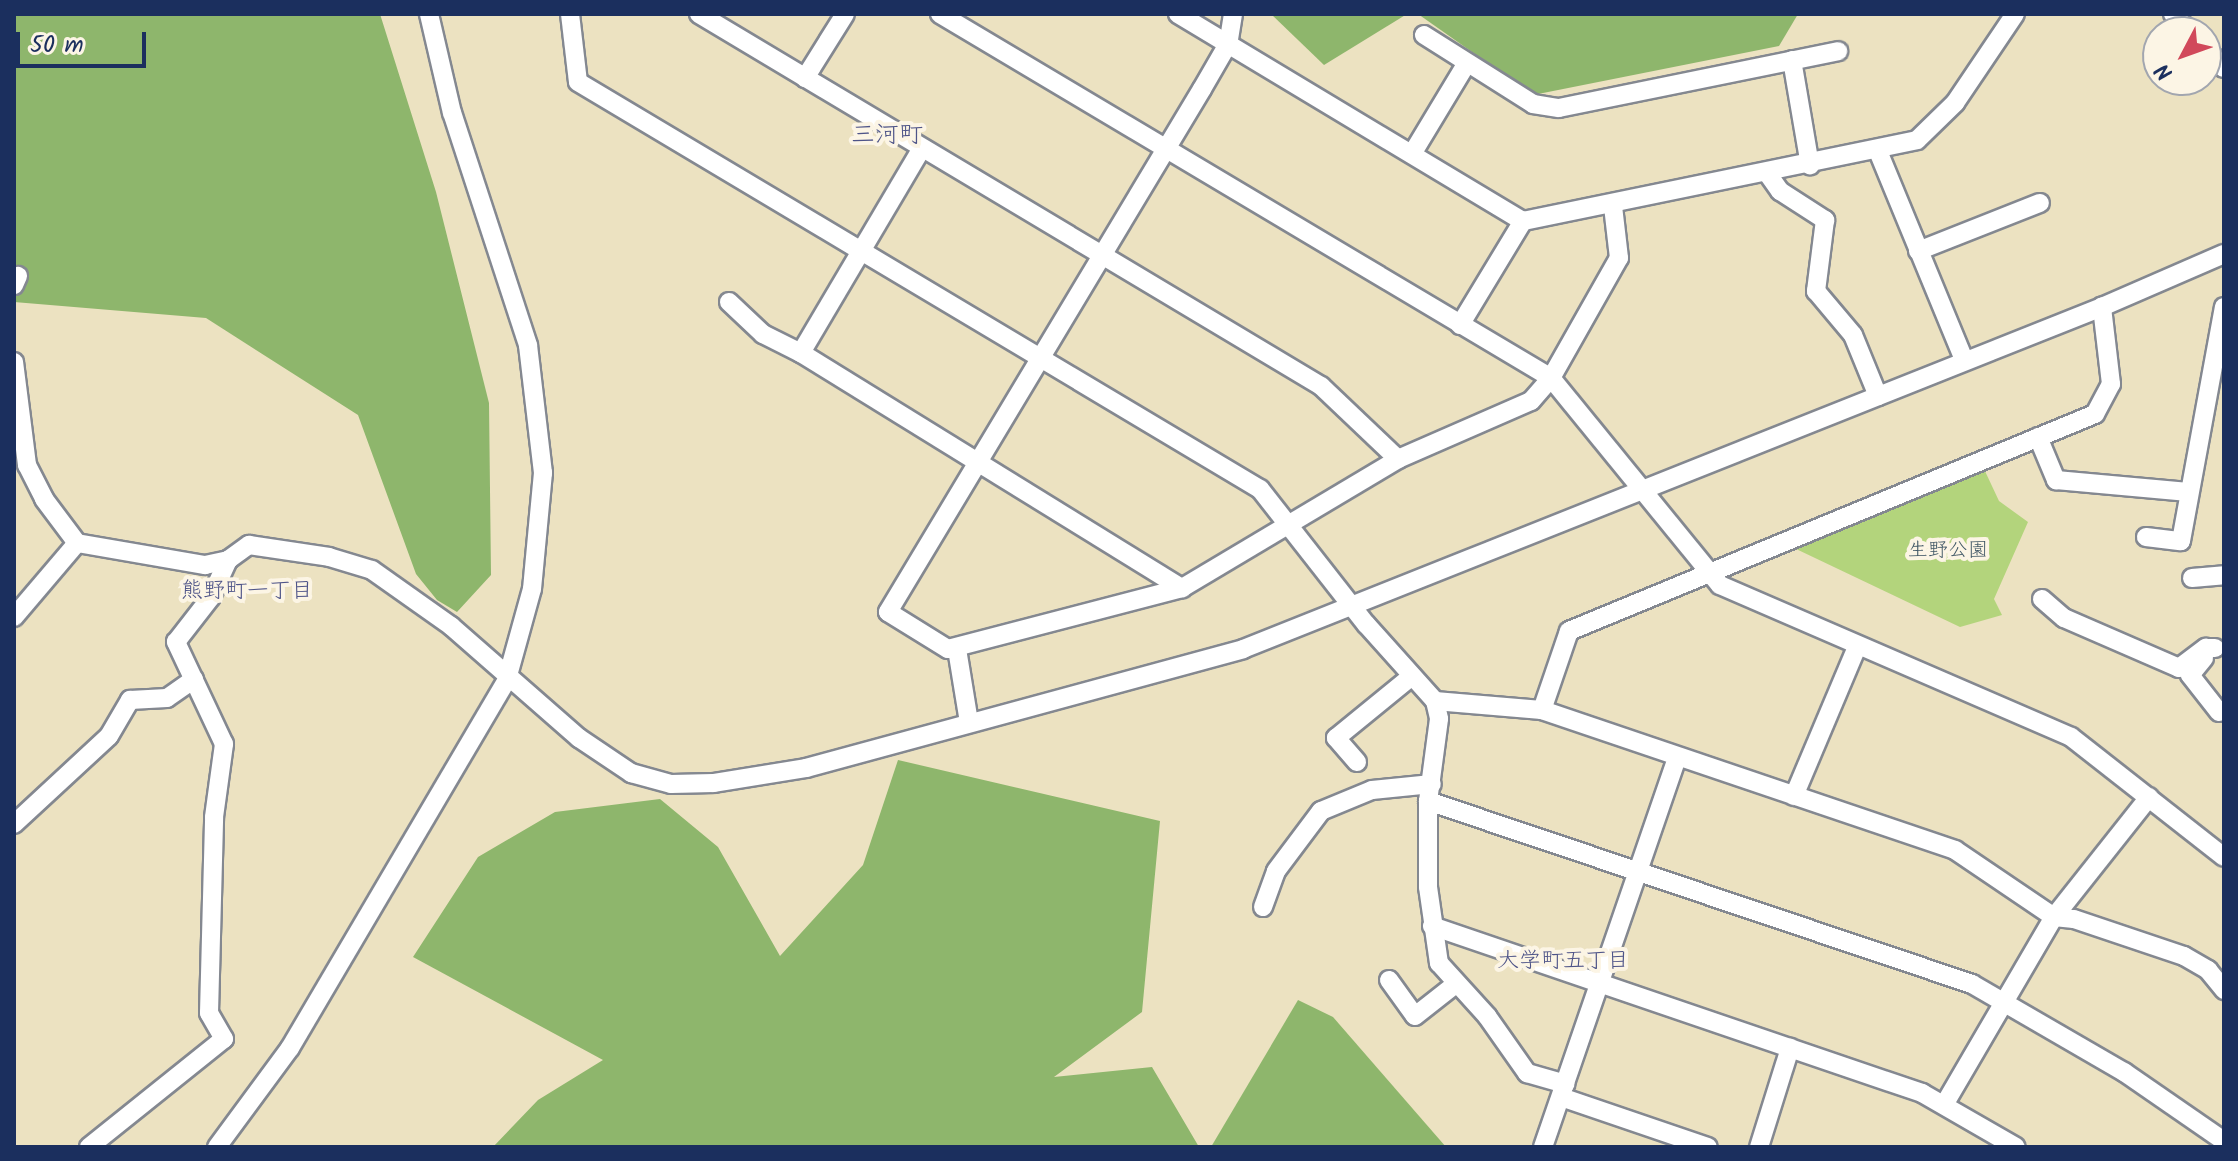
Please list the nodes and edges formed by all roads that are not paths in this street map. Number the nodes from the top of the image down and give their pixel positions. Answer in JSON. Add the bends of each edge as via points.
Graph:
{"nodes":[{"id":1,"x":429,"y":14,"type":"edge"},
{"id":2,"x":570,"y":14,"type":"edge"},
{"id":3,"x":699,"y":14,"type":"edge"},
{"id":4,"x":845,"y":14,"type":"edge"},
{"id":5,"x":940,"y":14,"type":"edge"},
{"id":6,"x":1178,"y":14,"type":"edge"},
{"id":7,"x":1233,"y":14,"type":"edge"},
{"id":8,"x":2015,"y":14,"type":"edge"},
{"id":9,"x":1424,"y":35,"type":"dead end"},
{"id":10,"x":1228,"y":44,"type":"junction"},
{"id":11,"x":1838,"y":51,"type":"dead end"},
{"id":12,"x":1792,"y":60,"type":"junction"},
{"id":13,"x":1467,"y":63,"type":"junction"},
{"id":14,"x":805,"y":78,"type":"junction"},
{"id":15,"x":922,"y":148,"type":"junction"},
{"id":16,"x":1165,"y":149,"type":"junction"},
{"id":17,"x":1878,"y":151,"type":"junction"},
{"id":18,"x":1412,"y":154,"type":"junction"},
{"id":19,"x":1810,"y":165,"type":"junction"},
{"id":20,"x":1768,"y":174,"type":"junction"},
{"id":21,"x":2040,"y":203,"type":"dead end"},
{"id":22,"x":1613,"y":206,"type":"junction"},
{"id":23,"x":1523,"y":221,"type":"junction"},
{"id":24,"x":1918,"y":251,"type":"junction"},
{"id":25,"x":864,"y":252,"type":"junction"},
{"id":26,"x":2224,"y":254,"type":"edge"},
{"id":27,"x":1100,"y":255,"type":"junction"},
{"id":28,"x":729,"y":302,"type":"dead end"},
{"id":29,"x":2102,"y":307,"type":"junction"},
{"id":30,"x":2224,"y":307,"type":"edge"},
{"id":31,"x":1460,"y":325,"type":"junction"},
{"id":32,"x":801,"y":353,"type":"junction"},
{"id":33,"x":1040,"y":358,"type":"junction"},
{"id":34,"x":1964,"y":360,"type":"junction"},
{"id":35,"x":14,"y":362,"type":"edge"},
{"id":36,"x":1551,"y":378,"type":"junction"},
{"id":37,"x":1878,"y":396,"type":"junction"},
{"id":38,"x":2038,"y":437,"type":"junction"},
{"id":39,"x":1398,"y":459,"type":"junction"},
{"id":40,"x":978,"y":460,"type":"junction"},
{"id":41,"x":1643,"y":491,"type":"junction"},
{"id":42,"x":2188,"y":492,"type":"junction"},
{"id":43,"x":1288,"y":524,"type":"junction"},
{"id":44,"x":2146,"y":537,"type":"dead end"},
{"id":45,"x":77,"y":543,"type":"junction"},
{"id":46,"x":228,"y":560,"type":"junction"},
{"id":47,"x":1708,"y":573,"type":"junction"},
{"id":48,"x":2224,"y":575,"type":"edge"},
{"id":49,"x":2192,"y":578,"type":"dead end"},
{"id":50,"x":1182,"y":588,"type":"junction"},
{"id":51,"x":2042,"y":599,"type":"dead end"},
{"id":52,"x":1354,"y":607,"type":"junction"},
{"id":53,"x":14,"y":617,"type":"edge"},
{"id":54,"x":2220,"y":644,"type":"edge"},
{"id":55,"x":1857,"y":647,"type":"junction"},
{"id":56,"x":957,"y":649,"type":"junction"},
{"id":57,"x":1412,"y":676,"type":"junction"},
{"id":58,"x":194,"y":679,"type":"junction"},
{"id":59,"x":507,"y":679,"type":"junction"},
{"id":60,"x":1435,"y":701,"type":"junction"},
{"id":61,"x":1542,"y":710,"type":"junction"},
{"id":62,"x":2219,"y":712,"type":"dead end"},
{"id":63,"x":969,"y":722,"type":"junction"},
{"id":64,"x":1677,"y":758,"type":"junction"},
{"id":65,"x":1357,"y":762,"type":"dead end"},
{"id":66,"x":1430,"y":793,"type":"junction"},
{"id":67,"x":1794,"y":796,"type":"junction"},
{"id":68,"x":2149,"y":797,"type":"junction"},
{"id":69,"x":14,"y":824,"type":"edge"},
{"id":70,"x":2224,"y":857,"type":"edge"},
{"id":71,"x":1638,"y":872,"type":"junction"},
{"id":72,"x":1263,"y":907,"type":"dead end"},
{"id":73,"x":2054,"y":917,"type":"junction"},
{"id":74,"x":1432,"y":926,"type":"junction"},
{"id":75,"x":1389,"y":980,"type":"dead end"},
{"id":76,"x":1457,"y":983,"type":"junction"},
{"id":77,"x":1599,"y":983,"type":"junction"},
{"id":78,"x":2224,"y":990,"type":"edge"},
{"id":79,"x":2005,"y":1000,"type":"junction"},
{"id":80,"x":1790,"y":1048,"type":"junction"},
{"id":81,"x":1563,"y":1091,"type":"junction"},
{"id":82,"x":1944,"y":1105,"type":"junction"},
{"id":83,"x":2224,"y":1141,"type":"edge"},
{"id":84,"x":89,"y":1147,"type":"edge"},
{"id":85,"x":217,"y":1147,"type":"edge"},
{"id":86,"x":1543,"y":1147,"type":"edge"},
{"id":87,"x":1708,"y":1147,"type":"edge"},
{"id":88,"x":1759,"y":1147,"type":"edge"},
{"id":89,"x":2016,"y":1147,"type":"edge"}],
"edges":[{"from":1,"to":59,"type":"street","via":[[452,113],[528,345],[539,410],[543,473],[538,551]]},
{"from":2,"to":25,"type":"street","via":[[578,82]]},
{"from":3,"to":14,"type":"street"},
{"from":4,"to":14,"type":"street"},
{"from":5,"to":16,"type":"street"},
{"from":6,"to":10,"type":"street"},
{"from":7,"to":10,"type":"street"},
{"from":8,"to":17,"type":"street","via":[[1955,103],[1926,133]]},
{"from":9,"to":13,"type":"street"},
{"from":10,"to":16,"type":"street"},
{"from":10,"to":18,"type":"street"},
{"from":11,"to":12,"type":"street"},
{"from":12,"to":13,"type":"street","via":[[1559,108],[1533,104]]},
{"from":12,"to":19,"type":"street"},
{"from":13,"to":18,"type":"street"},
{"from":14,"to":15,"type":"street"},
{"from":15,"to":25,"type":"street"},
{"from":15,"to":27,"type":"street"},
{"from":16,"to":27,"type":"street"},
{"from":16,"to":31,"type":"street"},
{"from":17,"to":19,"type":"street"},
{"from":17,"to":24,"type":"street"},
{"from":18,"to":23,"type":"street"},
{"from":19,"to":20,"type":"street"},
{"from":20,"to":22,"type":"street"},
{"from":20,"to":37,"type":"street","via":[[1780,191],[1825,220],[1816,291],[1853,335]]},
{"from":21,"to":24,"type":"street"},
{"from":22,"to":23,"type":"street"},
{"from":22,"to":36,"type":"street","via":[[1619,258]]},
{"from":23,"to":31,"type":"street"},
{"from":24,"to":34,"type":"street"},
{"from":25,"to":32,"type":"street"},
{"from":25,"to":33,"type":"street"},
{"from":26,"to":29,"type":"street"},
{"from":27,"to":33,"type":"street"},
{"from":27,"to":39,"type":"street","via":[[1321,386]]},
{"from":28,"to":32,"type":"street","via":[[763,334]]},
{"from":29,"to":34,"type":"street"},
{"from":29,"to":38,"type":"street","via":[[2111,384],[2103,403],[2095,414]]},
{"from":30,"to":42,"type":"street"},
{"from":31,"to":36,"type":"street"},
{"from":32,"to":40,"type":"street"},
{"from":33,"to":40,"type":"street"},
{"from":33,"to":43,"type":"street","via":[[1260,489]]},
{"from":34,"to":37,"type":"street"},
{"from":35,"to":45,"type":"street","via":[[27,465],[44,499]]},
{"from":36,"to":39,"type":"street","via":[[1521,407]]},
{"from":36,"to":41,"type":"street"},
{"from":37,"to":41,"type":"street"},
{"from":38,"to":42,"type":"street","via":[[2056,480]]},
{"from":38,"to":47,"type":"street"},
{"from":39,"to":43,"type":"street"},
{"from":40,"to":50,"type":"street"},
{"from":40,"to":56,"type":"street","via":[[888,612],[948,649]]},
{"from":41,"to":47,"type":"street"},
{"from":41,"to":52,"type":"street"},
{"from":42,"to":44,"type":"street","via":[[2181,541]]},
{"from":43,"to":50,"type":"street"},
{"from":43,"to":52,"type":"street"},
{"from":45,"to":46,"type":"street","via":[[180,562]]},
{"from":45,"to":53,"type":"street"},
{"from":46,"to":58,"type":"street","via":[[211,597],[176,642]]},
{"from":46,"to":59,"type":"street","via":[[249,545],[329,557],[372,570],[451,626]]},
{"from":47,"to":55,"type":"street","via":[[1720,585]]},
{"from":47,"to":61,"type":"street","via":[[1569,631]]},
{"from":48,"to":49,"type":"street"},
{"from":50,"to":56,"type":"street"},
{"from":51,"to":54,"type":"street","via":[[2064,618],[2179,668]]},
{"from":52,"to":57,"type":"street"},
{"from":52,"to":63,"type":"street","via":[[1243,649]]},
{"from":54,"to":62,"type":"street","via":[[2190,675]]},
{"from":55,"to":67,"type":"street"},
{"from":55,"to":68,"type":"street","via":[[2071,737]]},
{"from":56,"to":63,"type":"street"},
{"from":57,"to":60,"type":"street"},
{"from":57,"to":65,"type":"street","via":[[1336,738]]},
{"from":58,"to":69,"type":"street","via":[[167,698],[130,700],[102,745]]},
{"from":58,"to":84,"type":"street","via":[[224,744],[214,817],[209,1013],[224,1039]]},
{"from":59,"to":63,"type":"street","via":[[631,773],[671,784],[761,778]]},
{"from":59,"to":85,"type":"street","via":[[290,1048]]},
{"from":60,"to":61,"type":"street"},
{"from":60,"to":66,"type":"street","via":[[1439,719]]},
{"from":61,"to":64,"type":"street"},
{"from":64,"to":67,"type":"street"},
{"from":64,"to":71,"type":"street"},
{"from":66,"to":71,"type":"street"},
{"from":66,"to":72,"type":"street","via":[[1372,790],[1321,811],[1276,871]]},
{"from":66,"to":74,"type":"street"},
{"from":67,"to":73,"type":"street","via":[[1955,850]]},
{"from":68,"to":70,"type":"street"},
{"from":68,"to":73,"type":"street"},
{"from":71,"to":77,"type":"street"},
{"from":71,"to":79,"type":"street","via":[[1972,984]]},
{"from":73,"to":78,"type":"street","via":[[2184,956],[2208,970]]},
{"from":73,"to":79,"type":"street"},
{"from":74,"to":76,"type":"street","via":[[1439,963]]},
{"from":74,"to":77,"type":"street"},
{"from":75,"to":76,"type":"street","via":[[1415,1016]]},
{"from":76,"to":81,"type":"street","via":[[1527,1073]]},
{"from":77,"to":80,"type":"street"},
{"from":77,"to":81,"type":"street"},
{"from":79,"to":82,"type":"street"},
{"from":79,"to":83,"type":"street"},
{"from":80,"to":82,"type":"street"},
{"from":80,"to":88,"type":"street"},
{"from":81,"to":86,"type":"street"},
{"from":81,"to":87,"type":"street"},
{"from":82,"to":89,"type":"street"}]}
